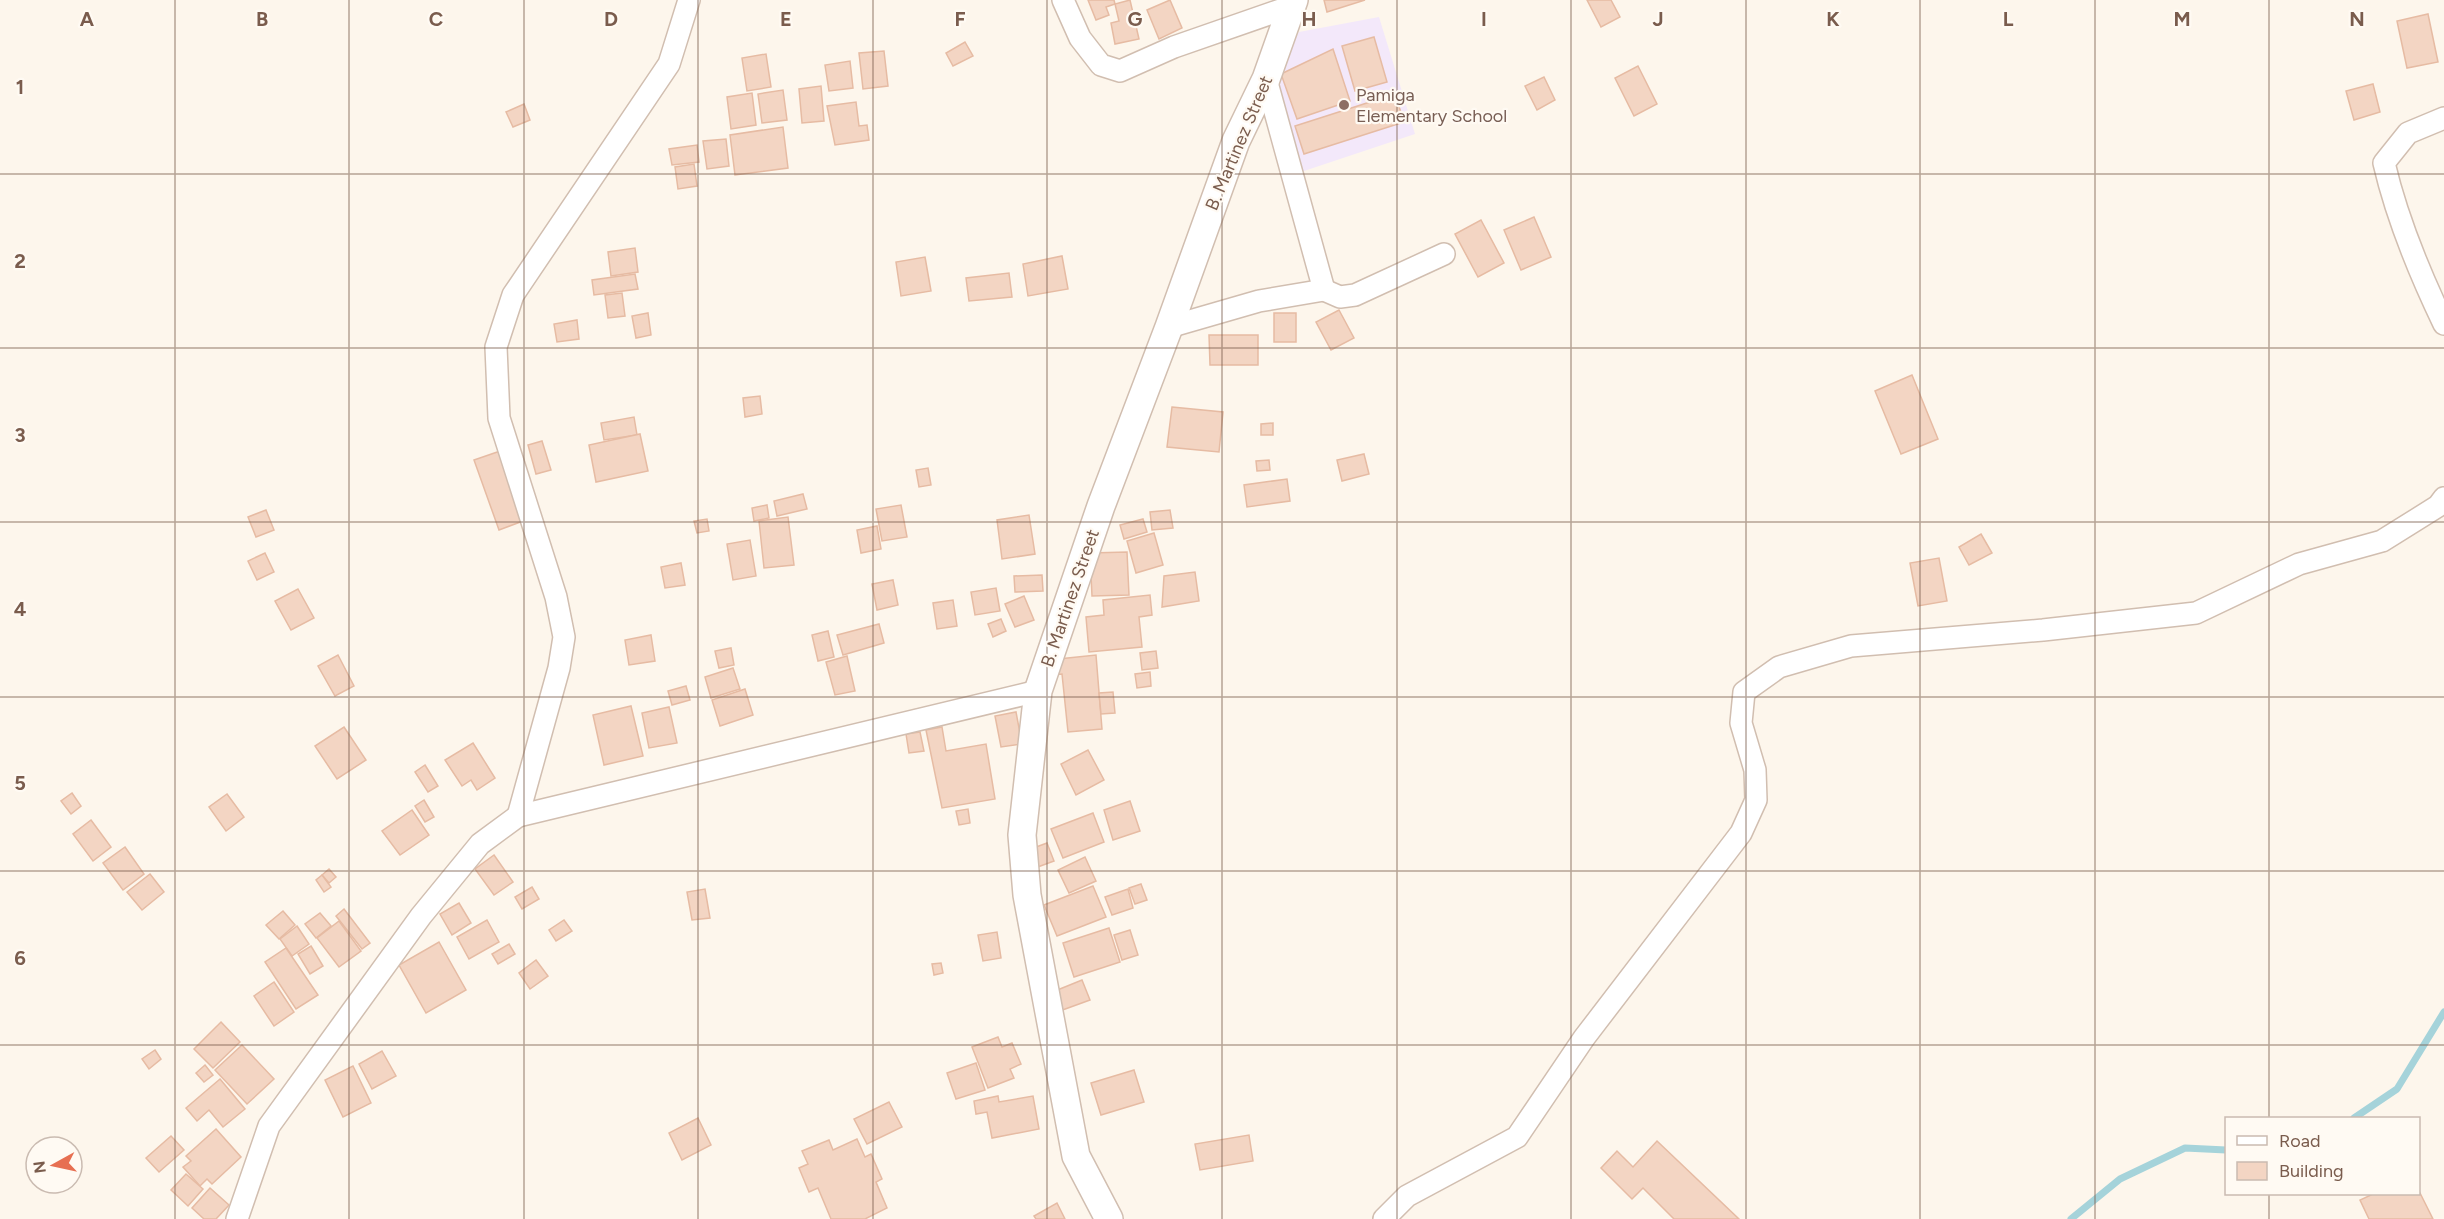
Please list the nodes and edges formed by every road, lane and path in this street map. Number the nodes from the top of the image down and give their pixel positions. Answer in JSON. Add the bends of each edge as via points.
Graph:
{"nodes":[{"id":1,"x":689,"y":0,"type":"edge"},
{"id":2,"x":1063,"y":0,"type":"edge"},
{"id":3,"x":1293,"y":3,"type":"edge"},
{"id":4,"x":1266,"y":79,"type":"junction"},
{"id":5,"x":2444,"y":118,"type":"edge"},
{"id":6,"x":1444,"y":254,"type":"dead end"},
{"id":7,"x":1324,"y":290,"type":"junction"},
{"id":8,"x":2444,"y":324,"type":"edge"},
{"id":9,"x":1169,"y":327,"type":"junction"},
{"id":10,"x":2444,"y":498,"type":"edge"},
{"id":11,"x":1038,"y":691,"type":"junction"},
{"id":12,"x":518,"y":816,"type":"junction"},
{"id":13,"x":237,"y":1219,"type":"edge"},
{"id":14,"x":1109,"y":1219,"type":"edge"},
{"id":15,"x":1384,"y":1219,"type":"edge"}],
"edges":[{"from":1,"to":12,"type":"street","via":[[669,64],[513,295],[496,347],[499,418],[556,597],[564,637]]},
{"from":2,"to":3,"type":"street","via":[[1080,38],[1101,65],[1120,71]]},
{"from":3,"to":4,"type":"street","name":"B. Martinez Street"},
{"from":4,"to":7,"type":"street"},
{"from":4,"to":9,"type":"street","name":"B. Martinez Street","via":[[1236,141]]},
{"from":5,"to":8,"type":"street","via":[[2408,133],[2384,163],[2393,204]]},
{"from":6,"to":7,"type":"street","via":[[1355,295],[1340,297]]},
{"from":7,"to":9,"type":"street","via":[[1259,301]]},
{"from":9,"to":11,"type":"street","name":"B. Martinez Street","via":[[1101,506]]},
{"from":10,"to":15,"type":"street","via":[[2438,506],[2382,541],[2299,564],[2196,613],[1851,646],[1779,668],[1744,692],[1741,723],[1755,770],[1755,801],[1741,833],[1584,1038],[1517,1137],[1407,1196]]},
{"from":11,"to":12,"type":"street"},
{"from":11,"to":14,"type":"street","name":"B. Martinez Street","via":[[1022,835],[1027,895],[1076,1156]]},
{"from":12,"to":13,"type":"street","via":[[480,844],[421,916],[270,1126]]}]}
